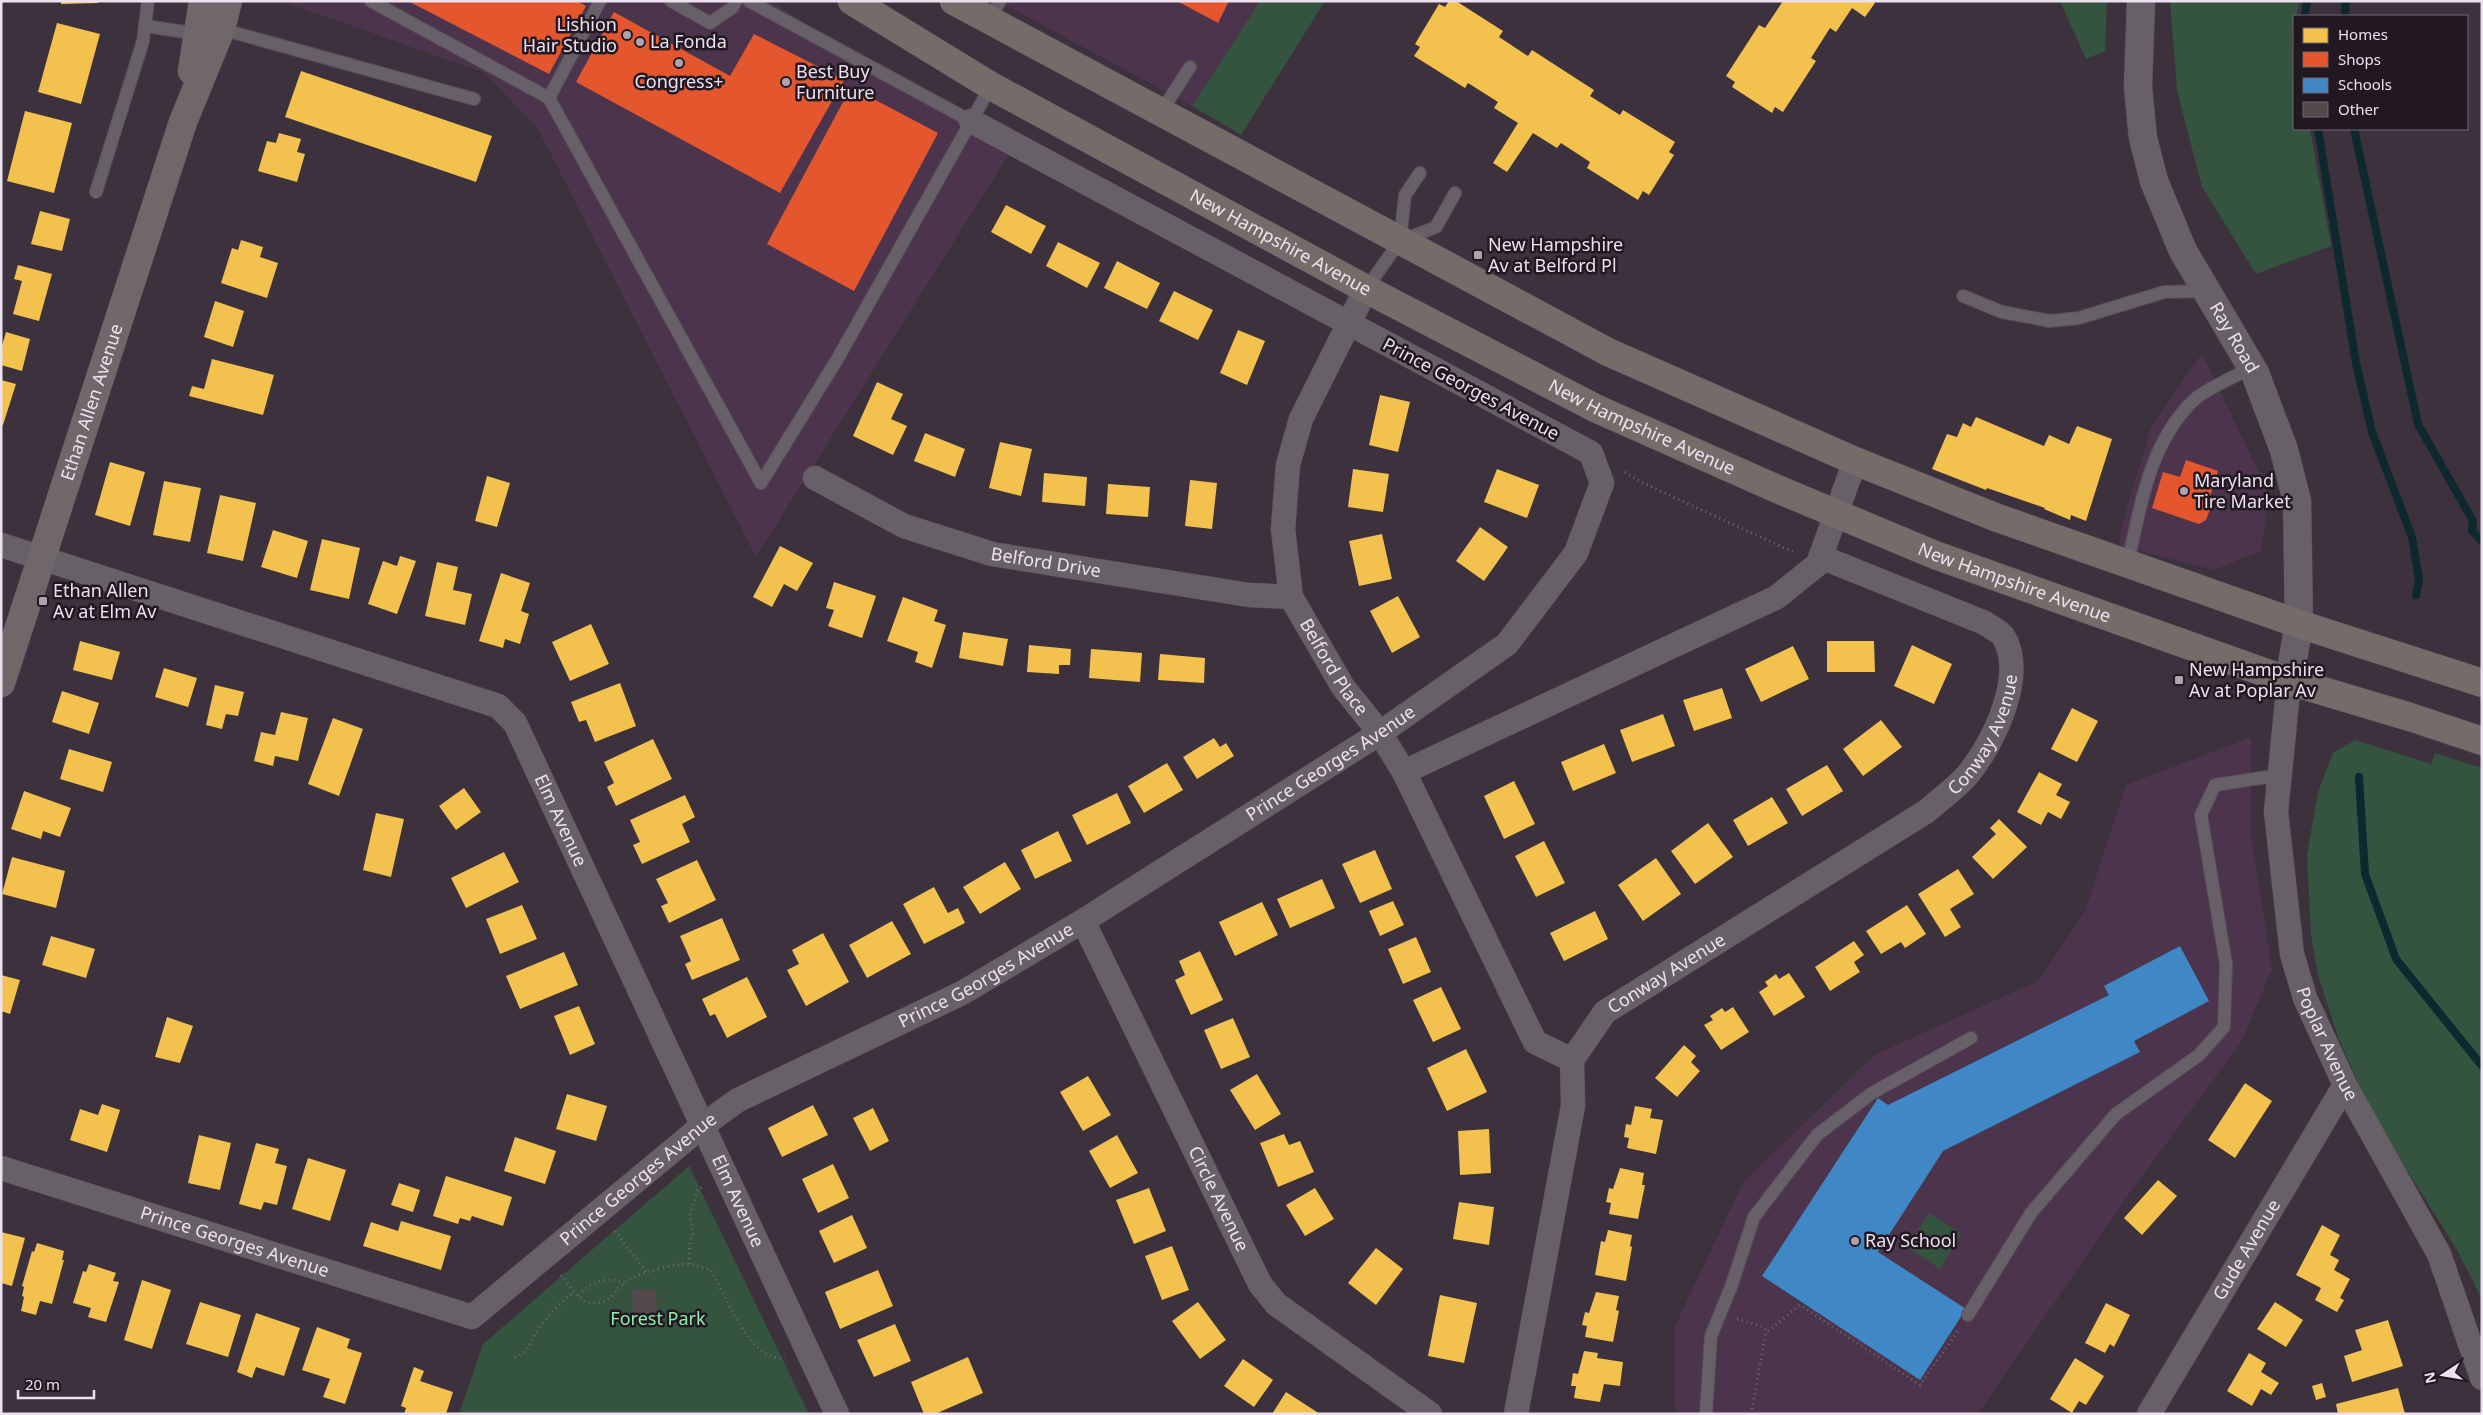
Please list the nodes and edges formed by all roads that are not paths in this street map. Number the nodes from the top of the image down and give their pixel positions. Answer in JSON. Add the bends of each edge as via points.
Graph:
{"nodes":[{"id":1,"x":148,"y":1,"type":"edge"},
{"id":2,"x":203,"y":1,"type":"edge"},
{"id":3,"x":228,"y":1,"type":"edge"},
{"id":4,"x":372,"y":1,"type":"edge"},
{"id":5,"x":600,"y":1,"type":"edge"},
{"id":6,"x":671,"y":1,"type":"edge"},
{"id":7,"x":736,"y":1,"type":"edge"},
{"id":8,"x":750,"y":1,"type":"edge"},
{"id":9,"x":852,"y":1,"type":"edge"},
{"id":10,"x":954,"y":1,"type":"edge"},
{"id":11,"x":2141,"y":1,"type":"edge"},
{"id":12,"x":994,"y":10,"type":"edge"},
{"id":13,"x":146,"y":26,"type":"junction"},
{"id":14,"x":209,"y":31,"type":"junction"},
{"id":15,"x":1190,"y":67,"type":"dead end"},
{"id":16,"x":991,"y":86,"type":"junction"},
{"id":17,"x":548,"y":98,"type":"junction"},
{"id":18,"x":474,"y":99,"type":"dead end"},
{"id":19,"x":1161,"y":112,"type":"junction"},
{"id":20,"x":971,"y":121,"type":"junction"},
{"id":21,"x":1420,"y":173,"type":"dead end"},
{"id":22,"x":96,"y":192,"type":"dead end"},
{"id":23,"x":1455,"y":193,"type":"dead end"},
{"id":24,"x":1400,"y":241,"type":"junction"},
{"id":25,"x":1366,"y":289,"type":"junction"},
{"id":26,"x":2206,"y":291,"type":"junction"},
{"id":27,"x":1964,"y":296,"type":"dead end"},
{"id":28,"x":1347,"y":323,"type":"junction"},
{"id":29,"x":2252,"y":367,"type":"junction"},
{"id":30,"x":1855,"y":461,"type":"junction"},
{"id":31,"x":815,"y":478,"type":"dead end"},
{"id":32,"x":1836,"y":513,"type":"junction"},
{"id":33,"x":1,"y":545,"type":"edge"},
{"id":34,"x":42,"y":557,"type":"junction"},
{"id":35,"x":1820,"y":560,"type":"junction"},
{"id":36,"x":2128,"y":563,"type":"junction"},
{"id":37,"x":1291,"y":597,"type":"junction"},
{"id":38,"x":2299,"y":624,"type":"junction"},
{"id":39,"x":2289,"y":681,"type":"junction"},
{"id":40,"x":1,"y":683,"type":"edge"},
{"id":41,"x":2482,"y":684,"type":"edge"},
{"id":42,"x":1380,"y":734,"type":"junction"},
{"id":43,"x":2482,"y":741,"type":"edge"},
{"id":44,"x":1404,"y":772,"type":"junction"},
{"id":45,"x":2280,"y":775,"type":"junction"},
{"id":46,"x":1083,"y":921,"type":"junction"},
{"id":47,"x":1972,"y":1038,"type":"dead end"},
{"id":48,"x":1572,"y":1060,"type":"junction"},
{"id":49,"x":2345,"y":1085,"type":"junction"},
{"id":50,"x":702,"y":1126,"type":"junction"},
{"id":51,"x":1,"y":1168,"type":"edge"},
{"id":52,"x":1968,"y":1315,"type":"road end"},
{"id":53,"x":2482,"y":1378,"type":"edge"},
{"id":54,"x":836,"y":1414,"type":"edge"},
{"id":55,"x":1430,"y":1414,"type":"edge"},
{"id":56,"x":1516,"y":1414,"type":"edge"},
{"id":57,"x":1706,"y":1414,"type":"edge"},
{"id":58,"x":2149,"y":1414,"type":"edge"}],
"edges":[{"from":1,"to":13,"type":"lane"},
{"from":2,"to":14,"type":"main road","name":"Ethan Allen Avenue"},
{"from":3,"to":14,"type":"main road","name":"Ethan Allen Avenue"},
{"from":4,"to":17,"type":"lane"},
{"from":5,"to":17,"type":"lane"},
{"from":6,"to":7,"type":"lane","via":[[710,22],[732,8]]},
{"from":8,"to":20,"type":"lane"},
{"from":9,"to":16,"type":"main road","name":"New Hampshire Avenue"},
{"from":10,"to":12,"type":"main road"},
{"from":11,"to":26,"type":"street","name":"Ray Road","via":[[2138,87],[2143,138],[2167,216]]},
{"from":12,"to":19,"type":"main road"},
{"from":13,"to":14,"type":"lane"},
{"from":13,"to":22,"type":"lane"},
{"from":14,"to":18,"type":"lane"},
{"from":14,"to":34,"type":"main road","name":"Ethan Allen Avenue","via":[[183,122]]},
{"from":15,"to":19,"type":"lane"},
{"from":16,"to":20,"type":"lane"},
{"from":16,"to":25,"type":"main road","name":"New Hampshire Avenue"},
{"from":17,"to":20,"type":"lane","via":[[761,483],[838,358]]},
{"from":19,"to":24,"type":"main road"},
{"from":20,"to":28,"type":"street"},
{"from":21,"to":24,"type":"lane","via":[[1405,195]]},
{"from":23,"to":24,"type":"lane","via":[[1436,227]]},
{"from":24,"to":25,"type":"lane"},
{"from":24,"to":30,"type":"main road","via":[[1608,352]]},
{"from":25,"to":28,"type":"street","name":"Belford Place"},
{"from":25,"to":32,"type":"main road","name":"New Hampshire Avenue","via":[[1595,408]]},
{"from":26,"to":27,"type":"lane","via":[[2164,292],[2079,318],[2050,321],[2002,312]]},
{"from":26,"to":29,"type":"street","name":"Ray Road"},
{"from":28,"to":37,"type":"street","name":"Belford Place","via":[[1301,419],[1288,466],[1283,529]]},
{"from":28,"to":42,"type":"street","name":"Prince Georges Avenue","via":[[1591,453],[1602,483],[1576,553],[1507,644]]},
{"from":29,"to":36,"type":"lane","via":[[2196,398],[2160,443],[2141,502]]},
{"from":29,"to":38,"type":"street","name":"Ray Road","via":[[2284,450],[2297,501]]},
{"from":30,"to":32,"type":"street"},
{"from":30,"to":36,"type":"main road","via":[[1995,516]]},
{"from":31,"to":37,"type":"street","name":"Belford Drive","via":[[904,526],[992,554],[1249,595]]},
{"from":32,"to":35,"type":"street"},
{"from":32,"to":39,"type":"main road","name":"New Hampshire Avenue","via":[[1935,555]]},
{"from":33,"to":34,"type":"street","name":"Elm Avenue"},
{"from":34,"to":40,"type":"main road","name":"Ethan Allen Avenue"},
{"from":34,"to":50,"type":"street","name":"Elm Avenue","via":[[498,706],[515,723]]},
{"from":35,"to":44,"type":"street","via":[[1777,597]]},
{"from":35,"to":48,"type":"street","name":"Conway Avenue","via":[[1985,623],[2002,635],[2012,656],[2012,679],[1996,729],[1969,774],[1927,811],[1605,1012]]},
{"from":36,"to":38,"type":"main road"},
{"from":37,"to":42,"type":"street","name":"Belford Place","via":[[1343,687]]},
{"from":38,"to":39,"type":"street","name":"Ray Road"},
{"from":38,"to":41,"type":"main road"},
{"from":39,"to":43,"type":"main road","name":"New Hampshire Avenue"},
{"from":39,"to":45,"type":"street","name":"Poplar Avenue"},
{"from":42,"to":44,"type":"street","name":"Belford Place"},
{"from":42,"to":46,"type":"street","name":"Prince Georges Avenue"},
{"from":44,"to":48,"type":"street","name":"Belford Place","via":[[1535,1042]]},
{"from":45,"to":49,"type":"street","name":"Poplar Avenue","via":[[2276,812],[2292,954],[2305,998]]},
{"from":45,"to":52,"type":"lane","via":[[2215,785],[2201,815],[2226,964],[2224,1027],[2200,1055],[2116,1114],[2030,1213]]},
{"from":46,"to":50,"type":"street","name":"Prince Georges Avenue","via":[[962,993],[738,1100]]},
{"from":46,"to":55,"type":"street","name":"Circle Avenue","via":[[1260,1284],[1276,1304]]},
{"from":47,"to":57,"type":"lane","via":[[1872,1092],[1817,1135],[1754,1217],[1711,1336]]},
{"from":48,"to":56,"type":"street","via":[[1574,1106]]},
{"from":49,"to":53,"type":"street","name":"Poplar Avenue","via":[[2439,1254]]},
{"from":49,"to":58,"type":"street","name":"Gude Avenue"},
{"from":50,"to":51,"type":"street","name":"Prince Georges Avenue","via":[[472,1317]]},
{"from":50,"to":54,"type":"street","name":"Elm Avenue"}]}
